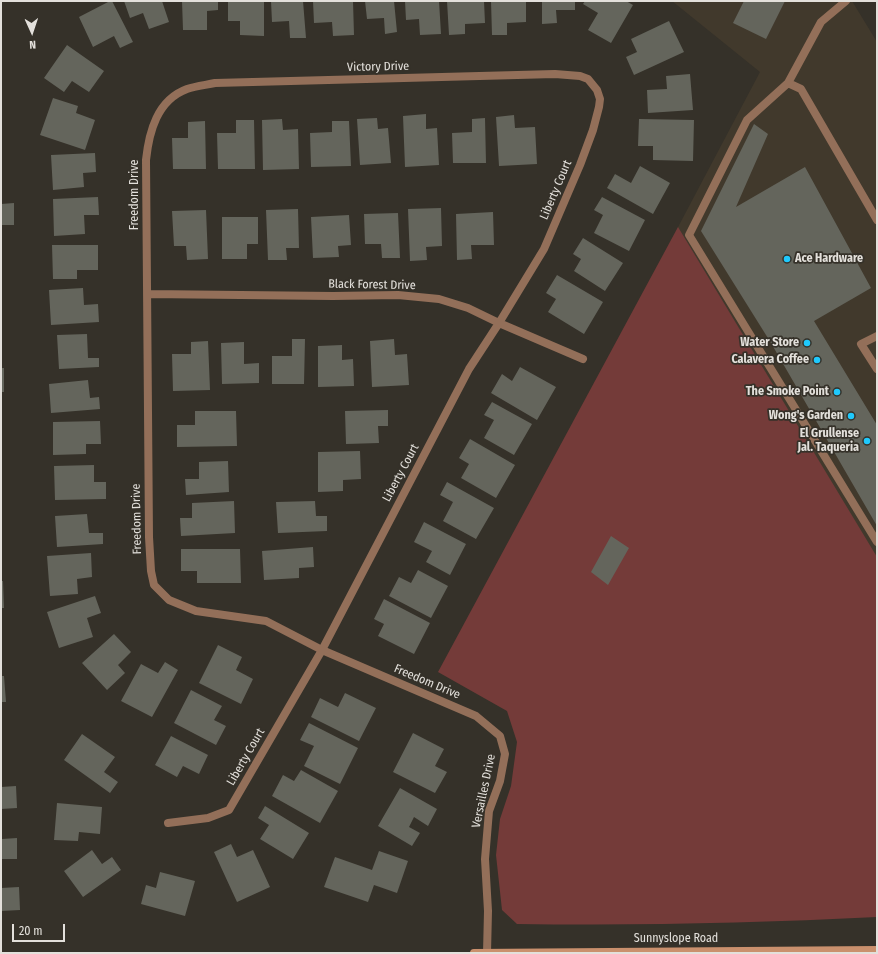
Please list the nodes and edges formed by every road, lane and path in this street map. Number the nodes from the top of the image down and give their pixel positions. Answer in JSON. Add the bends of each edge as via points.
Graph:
{"nodes":[{"id":1,"x":846,"y":1,"type":"edge"},
{"id":2,"x":788,"y":83,"type":"junction"},
{"id":3,"x":594,"y":84,"type":"joint"},
{"id":4,"x":166,"y":104,"type":"joint"},
{"id":5,"x":877,"y":220,"type":"edge"},
{"id":6,"x":148,"y":294,"type":"junction"},
{"id":7,"x":499,"y":323,"type":"junction"},
{"id":8,"x":877,"y":336,"type":"edge"},
{"id":9,"x":583,"y":359,"type":"dead end"},
{"id":10,"x":877,"y":369,"type":"edge"},
{"id":11,"x":876,"y":540,"type":"edge"},
{"id":12,"x":322,"y":650,"type":"junction"},
{"id":13,"x":476,"y":716,"type":"joint"},
{"id":14,"x":168,"y":823,"type":"dead end"},
{"id":15,"x":877,"y":950,"type":"edge"},
{"id":16,"x":474,"y":953,"type":"edge"},
{"id":17,"x":487,"y":953,"type":"edge"}],
"edges":[{"from":1,"to":2,"type":"street","via":[[821,22]]},
{"from":2,"to":5,"type":"street","via":[[801,89]]},
{"from":2,"to":11,"type":"street","via":[[747,120],[689,235]]},
{"from":3,"to":4,"type":"street","name":"Victory Drive","via":[[580,76],[555,74],[215,83],[187,89]]},
{"from":3,"to":7,"type":"street","name":"Liberty Court","via":[[600,99],[599,108],[580,165],[544,249]]},
{"from":4,"to":6,"type":"street","name":"Freedom Drive","via":[[152,128],[146,160]]},
{"from":6,"to":7,"type":"street","name":"Black Forest Drive","via":[[398,295],[439,299],[468,308]]},
{"from":6,"to":12,"type":"street","name":"Freedom Drive","via":[[149,537],[154,585],[169,600],[196,611],[266,621]]},
{"from":7,"to":9,"type":"street","name":"Black Forest Drive"},
{"from":7,"to":12,"type":"street","name":"Liberty Court","via":[[469,369]]},
{"from":8,"to":10,"type":"street","via":[[861,344]]},
{"from":12,"to":13,"type":"street","name":"Freedom Drive"},
{"from":12,"to":14,"type":"street","name":"Liberty Court","via":[[229,810],[208,818]]},
{"from":13,"to":17,"type":"street","name":"Versailles Drive","via":[[500,736],[505,754],[500,781],[489,811],[485,859]]},
{"from":15,"to":17,"type":"street","name":"Sunnyslope Road"},
{"from":16,"to":17,"type":"street","name":"Sunnyslope Road"}]}
